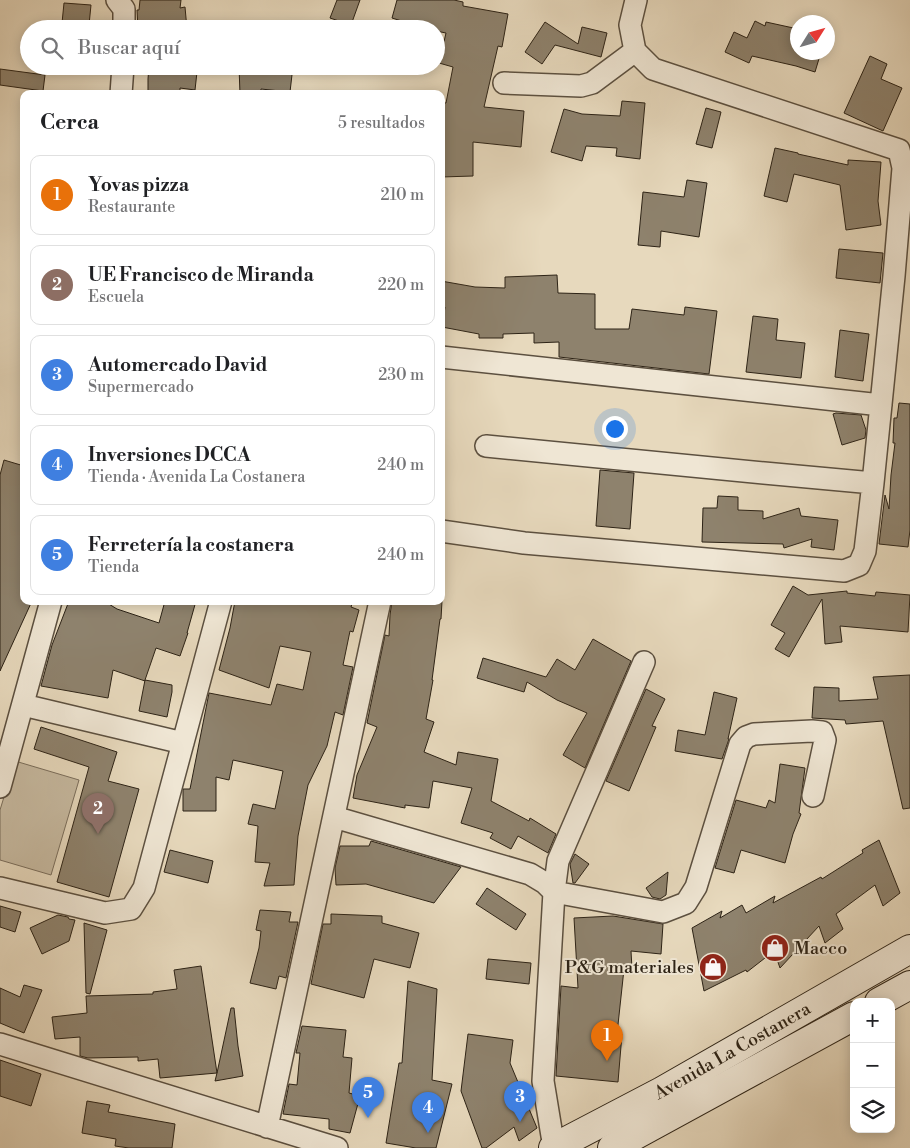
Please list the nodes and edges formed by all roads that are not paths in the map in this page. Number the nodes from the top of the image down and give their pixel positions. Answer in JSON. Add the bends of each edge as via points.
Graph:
{"nodes":[{"id":1,"x":117,"y":0,"type":"edge"},
{"id":2,"x":636,"y":0,"type":"edge"},
{"id":3,"x":124,"y":20,"type":"edge"},
{"id":4,"x":635,"y":51,"type":"junction"},
{"id":5,"x":122,"y":75,"type":"edge"},
{"id":6,"x":504,"y":82,"type":"dead end"},
{"id":7,"x":121,"y":90,"type":"edge"},
{"id":8,"x":445,"y":357,"type":"edge"},
{"id":9,"x":881,"y":405,"type":"junction"},
{"id":10,"x":486,"y":446,"type":"dead end"},
{"id":11,"x":873,"y":483,"type":"junction"},
{"id":12,"x":445,"y":532,"type":"edge"},
{"id":13,"x":50,"y":605,"type":"edge"},
{"id":14,"x":220,"y":605,"type":"edge"},
{"id":15,"x":379,"y":605,"type":"edge"},
{"id":16,"x":644,"y":662,"type":"dead end"},
{"id":17,"x":23,"y":706,"type":"junction"},
{"id":18,"x":183,"y":743,"type":"junction"},
{"id":19,"x":0,"y":787,"type":"edge"},
{"id":20,"x":813,"y":796,"type":"dead end"},
{"id":21,"x":334,"y":817,"type":"junction"},
{"id":22,"x":0,"y":888,"type":"edge"},
{"id":23,"x":554,"y":892,"type":"junction"},
{"id":24,"x":910,"y":949,"type":"edge"},
{"id":25,"x":910,"y":985,"type":"edge"},
{"id":26,"x":886,"y":998,"type":"edge"},
{"id":27,"x":850,"y":1018,"type":"edge"},
{"id":28,"x":0,"y":1044,"type":"edge"},
{"id":29,"x":268,"y":1127,"type":"junction"},
{"id":30,"x":314,"y":1144,"type":"edge"},
{"id":31,"x":337,"y":1148,"type":"edge"},
{"id":32,"x":553,"y":1148,"type":"edge"},
{"id":33,"x":612,"y":1148,"type":"edge"}],
"edges":[{"from":1,"to":3,"type":"street","via":[[124,9]]},
{"from":2,"to":4,"type":"street","via":[[630,25]]},
{"from":4,"to":6,"type":"street","via":[[592,83],[581,86]]},
{"from":4,"to":9,"type":"street","via":[[653,69],[899,150],[903,168]]},
{"from":5,"to":7,"type":"street"},
{"from":8,"to":9,"type":"street"},
{"from":9,"to":11,"type":"street"},
{"from":10,"to":11,"type":"street"},
{"from":11,"to":12,"type":"street","via":[[865,551],[859,565],[844,571],[524,543]]},
{"from":13,"to":17,"type":"street"},
{"from":14,"to":18,"type":"street"},
{"from":15,"to":21,"type":"street"},
{"from":16,"to":23,"type":"street","via":[[558,861]]},
{"from":17,"to":18,"type":"street"},
{"from":17,"to":19,"type":"street"},
{"from":18,"to":22,"type":"street","via":[[144,888],[131,909],[105,913]]},
{"from":20,"to":23,"type":"street","via":[[825,740],[822,732],[754,734],[740,744],[696,887],[686,903],[663,912]]},
{"from":21,"to":23,"type":"street","via":[[530,874]]},
{"from":21,"to":29,"type":"street"},
{"from":23,"to":32,"type":"street","via":[[543,1081]]},
{"from":24,"to":32,"type":"street","name":"Avenida La Costanera"},
{"from":25,"to":26,"type":"street"},
{"from":27,"to":33,"type":"street","name":"Avenida La Costanera"},
{"from":28,"to":29,"type":"street"},
{"from":29,"to":30,"type":"street"},
{"from":30,"to":31,"type":"street"}]}
